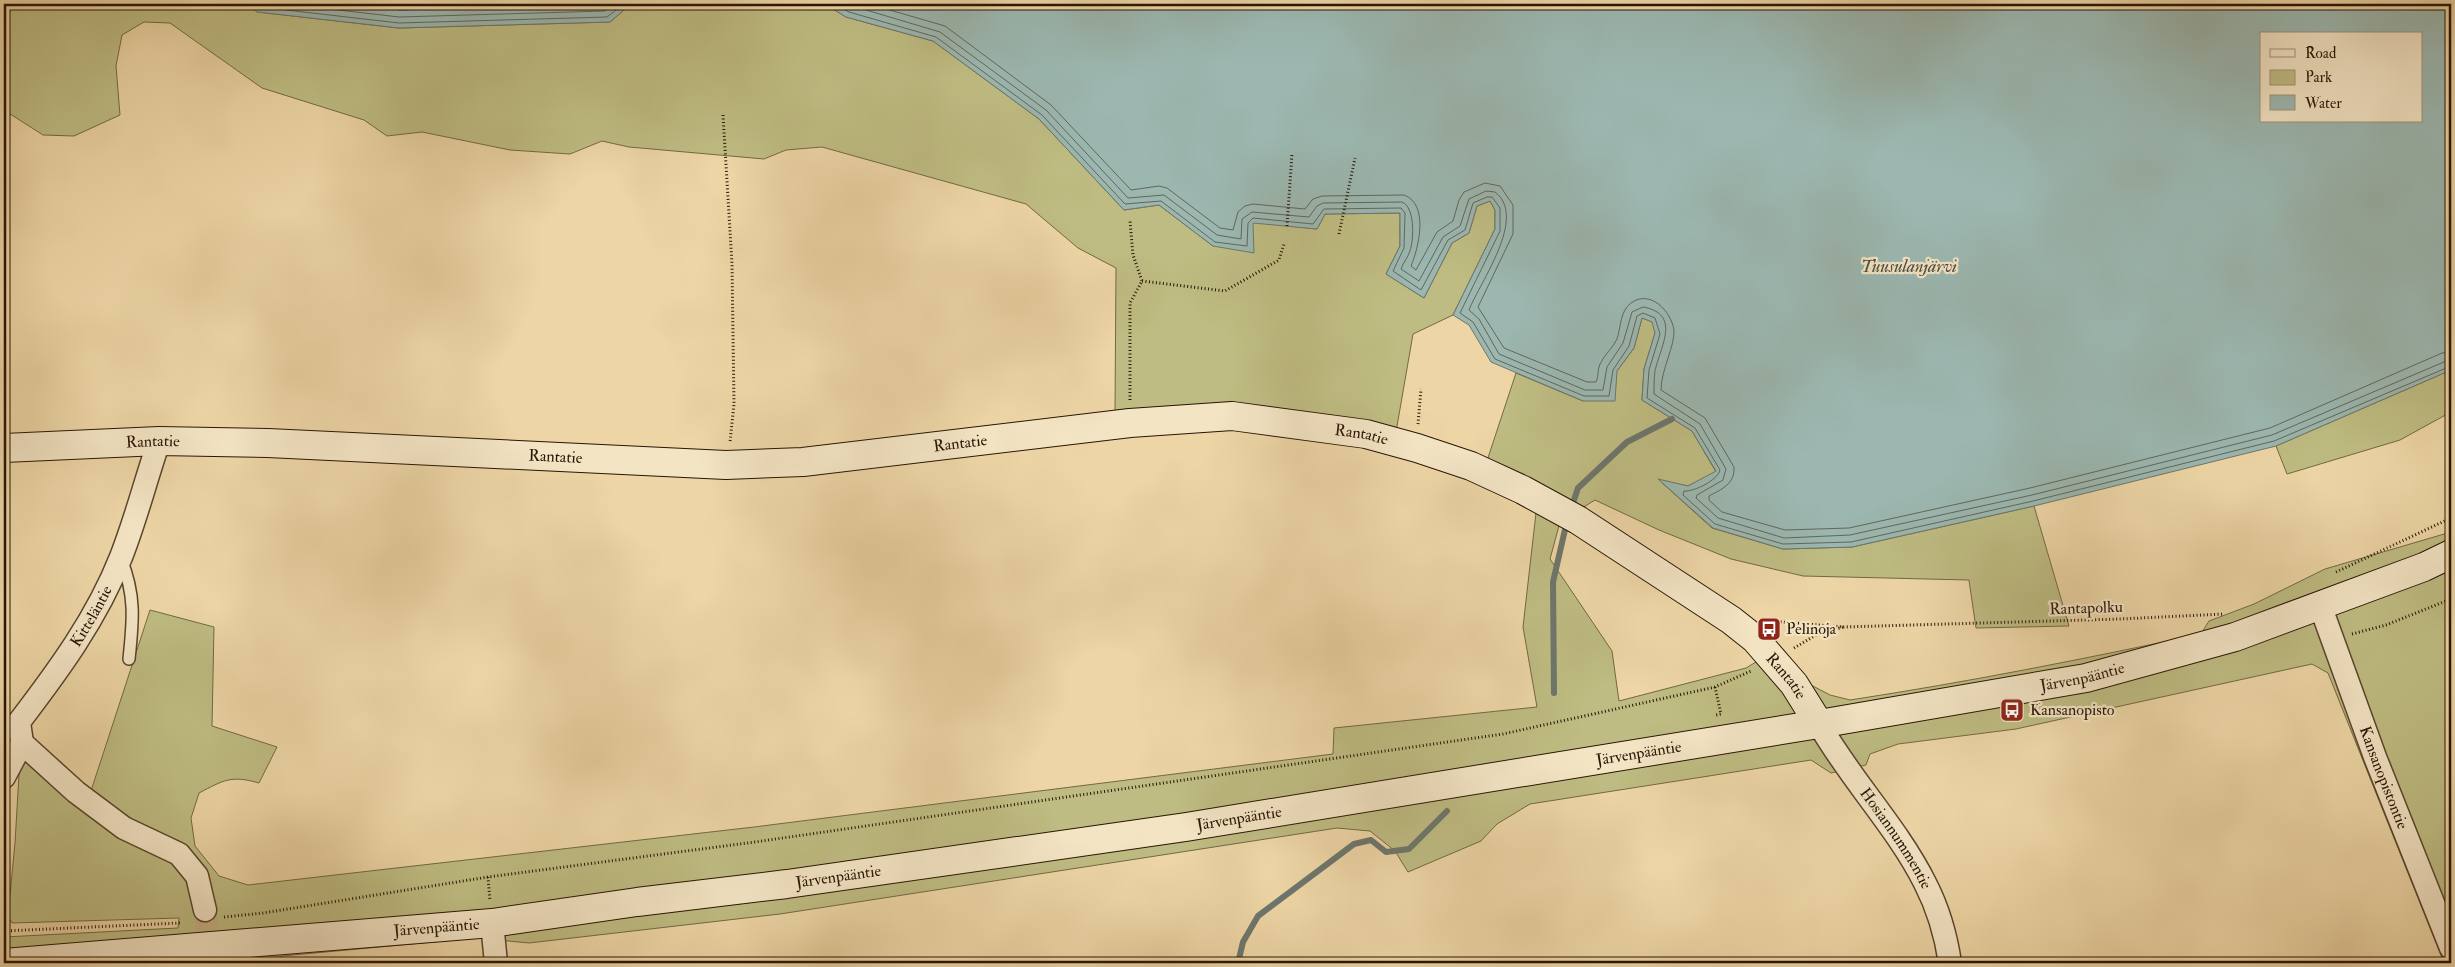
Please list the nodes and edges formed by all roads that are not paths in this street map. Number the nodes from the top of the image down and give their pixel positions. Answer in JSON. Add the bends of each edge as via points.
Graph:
{"nodes":[{"id":1,"x":159,"y":441,"type":"junction"},
{"id":2,"x":4,"y":448,"type":"edge"},
{"id":3,"x":2451,"y":554,"type":"edge"},
{"id":4,"x":121,"y":558,"type":"junction"},
{"id":5,"x":2320,"y":606,"type":"junction"},
{"id":6,"x":129,"y":659,"type":"dead end"},
{"id":7,"x":1819,"y":724,"type":"junction"},
{"id":8,"x":22,"y":743,"type":"junction"},
{"id":9,"x":4,"y":777,"type":"edge"},
{"id":10,"x":210,"y":914,"type":"tunnel mouth"},
{"id":11,"x":492,"y":922,"type":"junction"},
{"id":12,"x":2451,"y":948,"type":"edge"},
{"id":13,"x":4,"y":963,"type":"edge"},
{"id":14,"x":496,"y":963,"type":"edge"},
{"id":15,"x":1950,"y":963,"type":"edge"}],
"edges":[{"from":1,"to":2,"type":"main road","name":"Rantatie"},
{"from":1,"to":4,"type":"street","name":"Kitteläntie"},
{"from":1,"to":7,"type":"main road","name":"Rantatie","via":[[268,443],[726,465],[803,462],[1130,423],[1232,416],[1366,434],[1470,466],[1578,520],[1732,620],[1755,639],[1794,684]]},
{"from":3,"to":5,"type":"main road","name":"Järvenpääntie"},
{"from":4,"to":6,"type":"lane","via":[[134,612]]},
{"from":4,"to":8,"type":"street","name":"Kitteläntie","via":[[87,627],[56,674],[18,722]]},
{"from":5,"to":7,"type":"main road","name":"Järvenpääntie","via":[[2235,637],[2086,678]]},
{"from":5,"to":12,"type":"street","name":"Kansanopistontie","via":[[2375,757]]},
{"from":7,"to":11,"type":"main road","name":"Järvenpääntie","via":[[1186,827]]},
{"from":7,"to":15,"type":"street","name":"Hosiannummentie","via":[[1924,882],[1946,939]]},
{"from":8,"to":9,"type":"street"},
{"from":8,"to":10,"type":"street","via":[[76,792],[124,828],[180,854],[197,876]]},
{"from":11,"to":13,"type":"main road","name":"Järvenpääntie"},
{"from":11,"to":14,"type":"street"}]}
